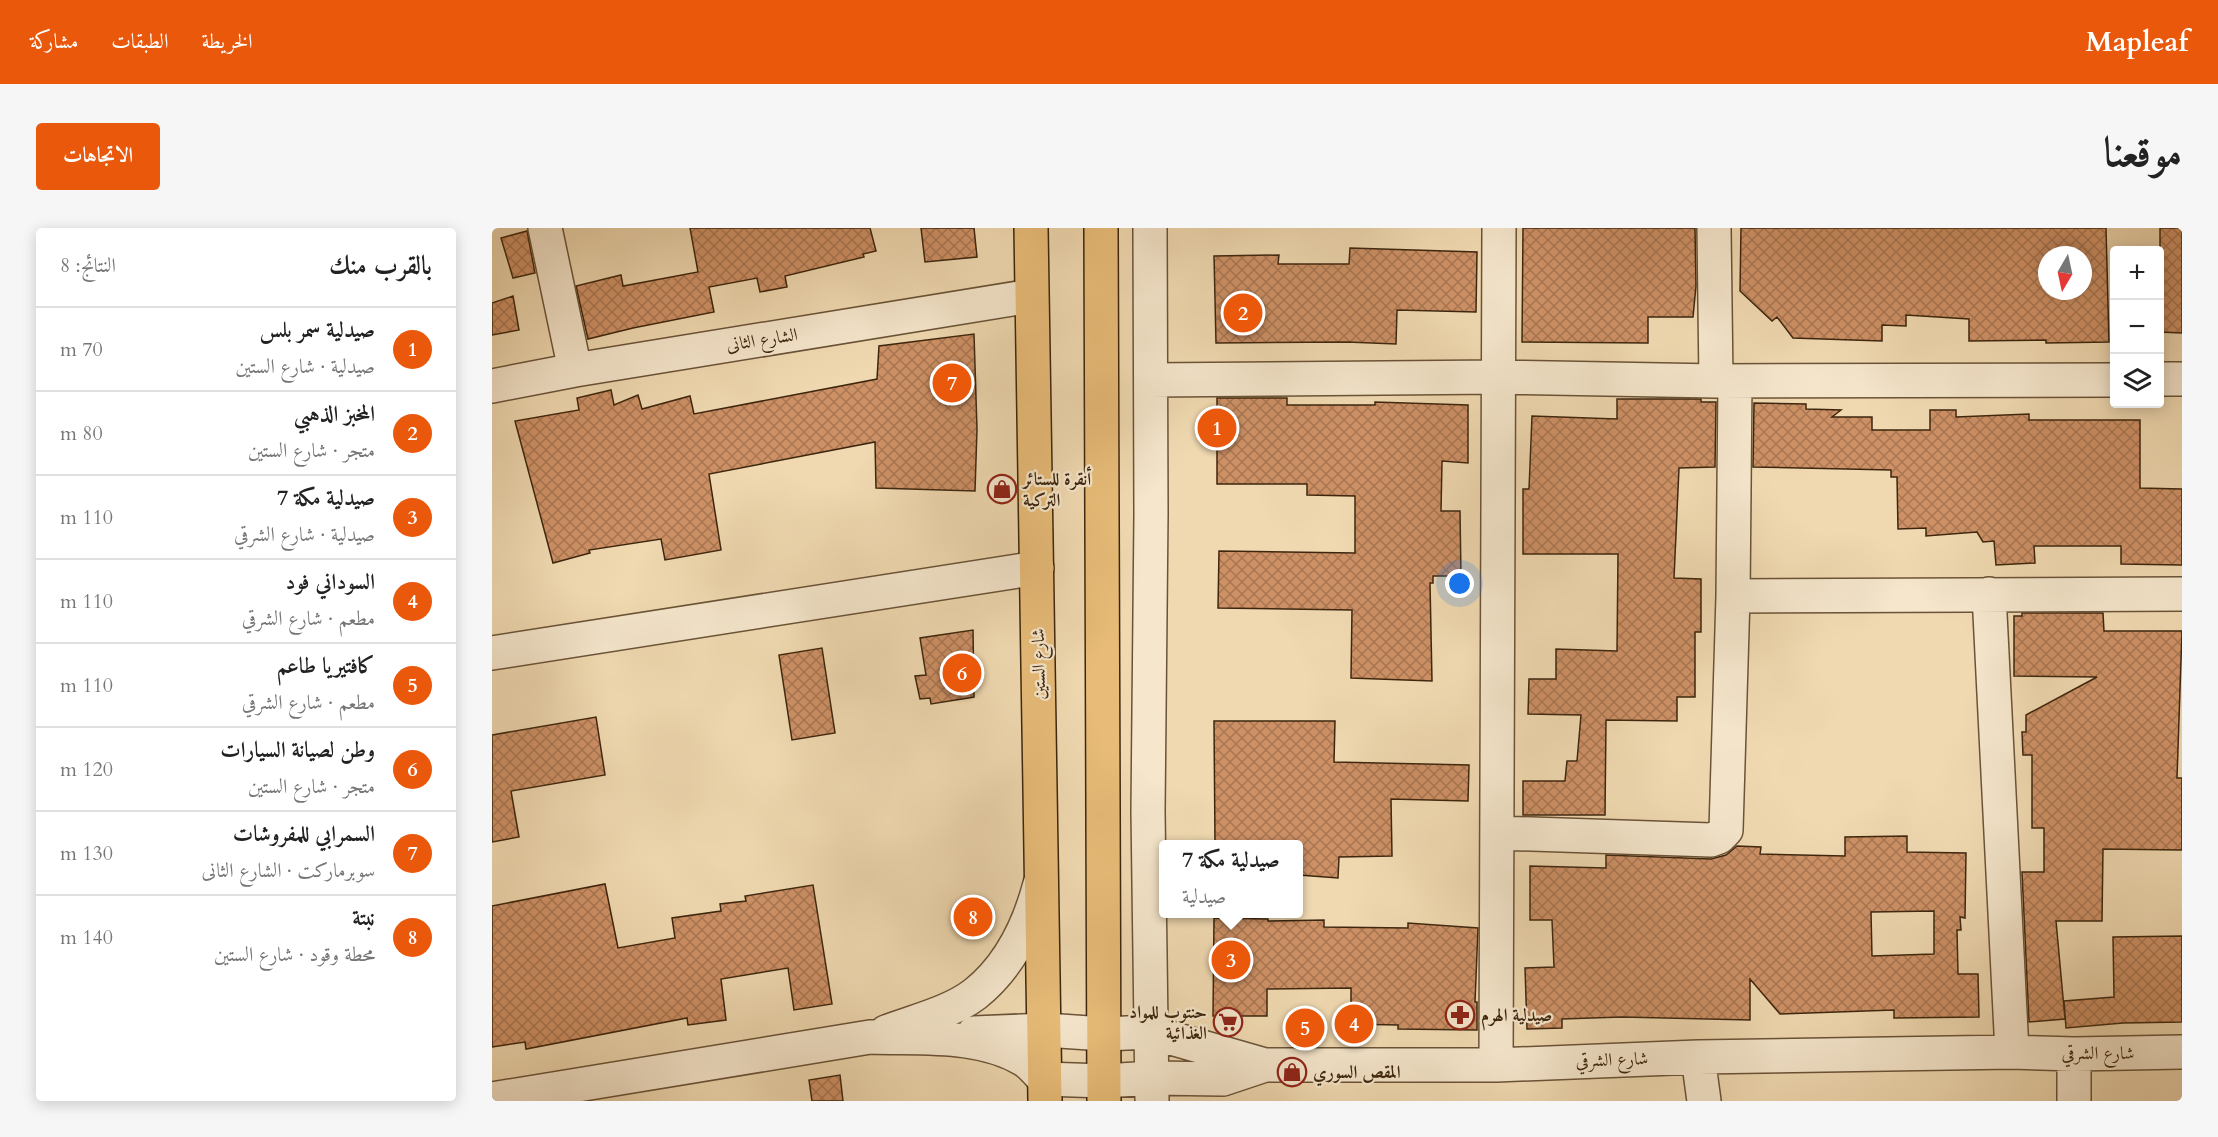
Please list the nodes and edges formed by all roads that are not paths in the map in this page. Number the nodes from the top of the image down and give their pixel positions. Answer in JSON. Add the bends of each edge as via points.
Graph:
{"nodes":[{"id":1,"x":545,"y":228,"type":"edge"},
{"id":2,"x":1031,"y":228,"type":"edge"},
{"id":3,"x":1101,"y":228,"type":"edge"},
{"id":4,"x":1150,"y":228,"type":"edge"},
{"id":5,"x":1499,"y":228,"type":"edge"},
{"id":6,"x":1714,"y":228,"type":"edge"},
{"id":7,"x":1032,"y":296,"type":"junction"},
{"id":8,"x":575,"y":370,"type":"junction"},
{"id":9,"x":1499,"y":377,"type":"junction"},
{"id":10,"x":2164,"y":379,"type":"edge"},
{"id":11,"x":2182,"y":379,"type":"edge"},
{"id":12,"x":1151,"y":380,"type":"junction"},
{"id":13,"x":2110,"y":380,"type":"edge"},
{"id":14,"x":1726,"y":381,"type":"junction"},
{"id":15,"x":492,"y":386,"type":"edge"},
{"id":16,"x":1037,"y":568,"type":"junction"},
{"id":17,"x":1989,"y":594,"type":"junction"},
{"id":18,"x":2182,"y":594,"type":"edge"},
{"id":19,"x":1733,"y":596,"type":"junction"},
{"id":20,"x":492,"y":654,"type":"edge"},
{"id":21,"x":1499,"y":833,"type":"junction"},
{"id":22,"x":1042,"y":876,"type":"junction"},
{"id":23,"x":1150,"y":974,"type":"junction"},
{"id":24,"x":1045,"y":1030,"type":"junction"},
{"id":25,"x":1150,"y":1032,"type":"junction"},
{"id":26,"x":1104,"y":1034,"type":"junction"},
{"id":27,"x":870,"y":1037,"type":"junction"},
{"id":28,"x":2012,"y":1052,"type":"junction"},
{"id":29,"x":2182,"y":1052,"type":"edge"},
{"id":30,"x":2074,"y":1054,"type":"junction"},
{"id":31,"x":1698,"y":1057,"type":"junction"},
{"id":32,"x":1218,"y":1065,"type":"junction"},
{"id":33,"x":1497,"y":1065,"type":"junction"},
{"id":34,"x":1045,"y":1090,"type":"edge"},
{"id":35,"x":1152,"y":1090,"type":"edge"},
{"id":36,"x":601,"y":1091,"type":"edge"},
{"id":37,"x":1104,"y":1091,"type":"edge"},
{"id":38,"x":492,"y":1099,"type":"edge"},
{"id":39,"x":1181,"y":1101,"type":"edge"},
{"id":40,"x":1704,"y":1101,"type":"edge"},
{"id":41,"x":2074,"y":1101,"type":"edge"}],
"edges":[{"from":1,"to":8,"type":"street"},
{"from":2,"to":7,"type":"main road","name":"شارع الستين"},
{"from":3,"to":26,"type":"main road"},
{"from":4,"to":12,"type":"street"},
{"from":5,"to":9,"type":"street"},
{"from":6,"to":14,"type":"street"},
{"from":7,"to":8,"type":"street","name":"الشارع الثانى"},
{"from":7,"to":16,"type":"main road","name":"شارع الستين"},
{"from":8,"to":15,"type":"street","name":"الشارع الثانى"},
{"from":9,"to":12,"type":"street"},
{"from":9,"to":14,"type":"street"},
{"from":9,"to":21,"type":"street"},
{"from":10,"to":11,"type":"street"},
{"from":12,"to":23,"type":"street"},
{"from":13,"to":14,"type":"street"},
{"from":14,"to":19,"type":"street"},
{"from":16,"to":20,"type":"street"},
{"from":16,"to":22,"type":"main road","name":"شارع الستين"},
{"from":17,"to":18,"type":"street"},
{"from":17,"to":19,"type":"street"},
{"from":17,"to":28,"type":"street"},
{"from":19,"to":21,"type":"street","via":[[1726,830],[1711,840]]},
{"from":21,"to":33,"type":"street"},
{"from":22,"to":24,"type":"main road","name":"شارع الستين"},
{"from":22,"to":27,"type":"street","via":[[1023,933],[996,974],[974,994],[948,1009]]},
{"from":23,"to":25,"type":"street"},
{"from":23,"to":32,"type":"street","via":[[1165,993],[1178,1022]]},
{"from":24,"to":26,"type":"street","name":"شارع الشرقي"},
{"from":24,"to":27,"type":"street","name":"شارع الشرقي"},
{"from":24,"to":34,"type":"main road","name":"شارع الستين"},
{"from":25,"to":26,"type":"street","name":"شارع الشرقي"},
{"from":25,"to":32,"type":"street","name":"شارع الشرقي"},
{"from":25,"to":35,"type":"street"},
{"from":26,"to":37,"type":"main road"},
{"from":27,"to":34,"type":"street","via":[[989,1045],[1027,1061]]},
{"from":27,"to":36,"type":"street"},
{"from":28,"to":30,"type":"street","name":"شارع الشرقي"},
{"from":28,"to":31,"type":"street","name":"شارع الشرقي"},
{"from":29,"to":30,"type":"street","name":"شارع الشرقي"},
{"from":30,"to":41,"type":"street"},
{"from":31,"to":33,"type":"street","name":"شارع الشرقي"},
{"from":31,"to":40,"type":"street"},
{"from":32,"to":33,"type":"street","name":"شارع الشرقي"},
{"from":32,"to":35,"type":"street"},
{"from":32,"to":39,"type":"street"},
{"from":34,"to":37,"type":"street"},
{"from":35,"to":37,"type":"street"},
{"from":36,"to":38,"type":"street"}]}
